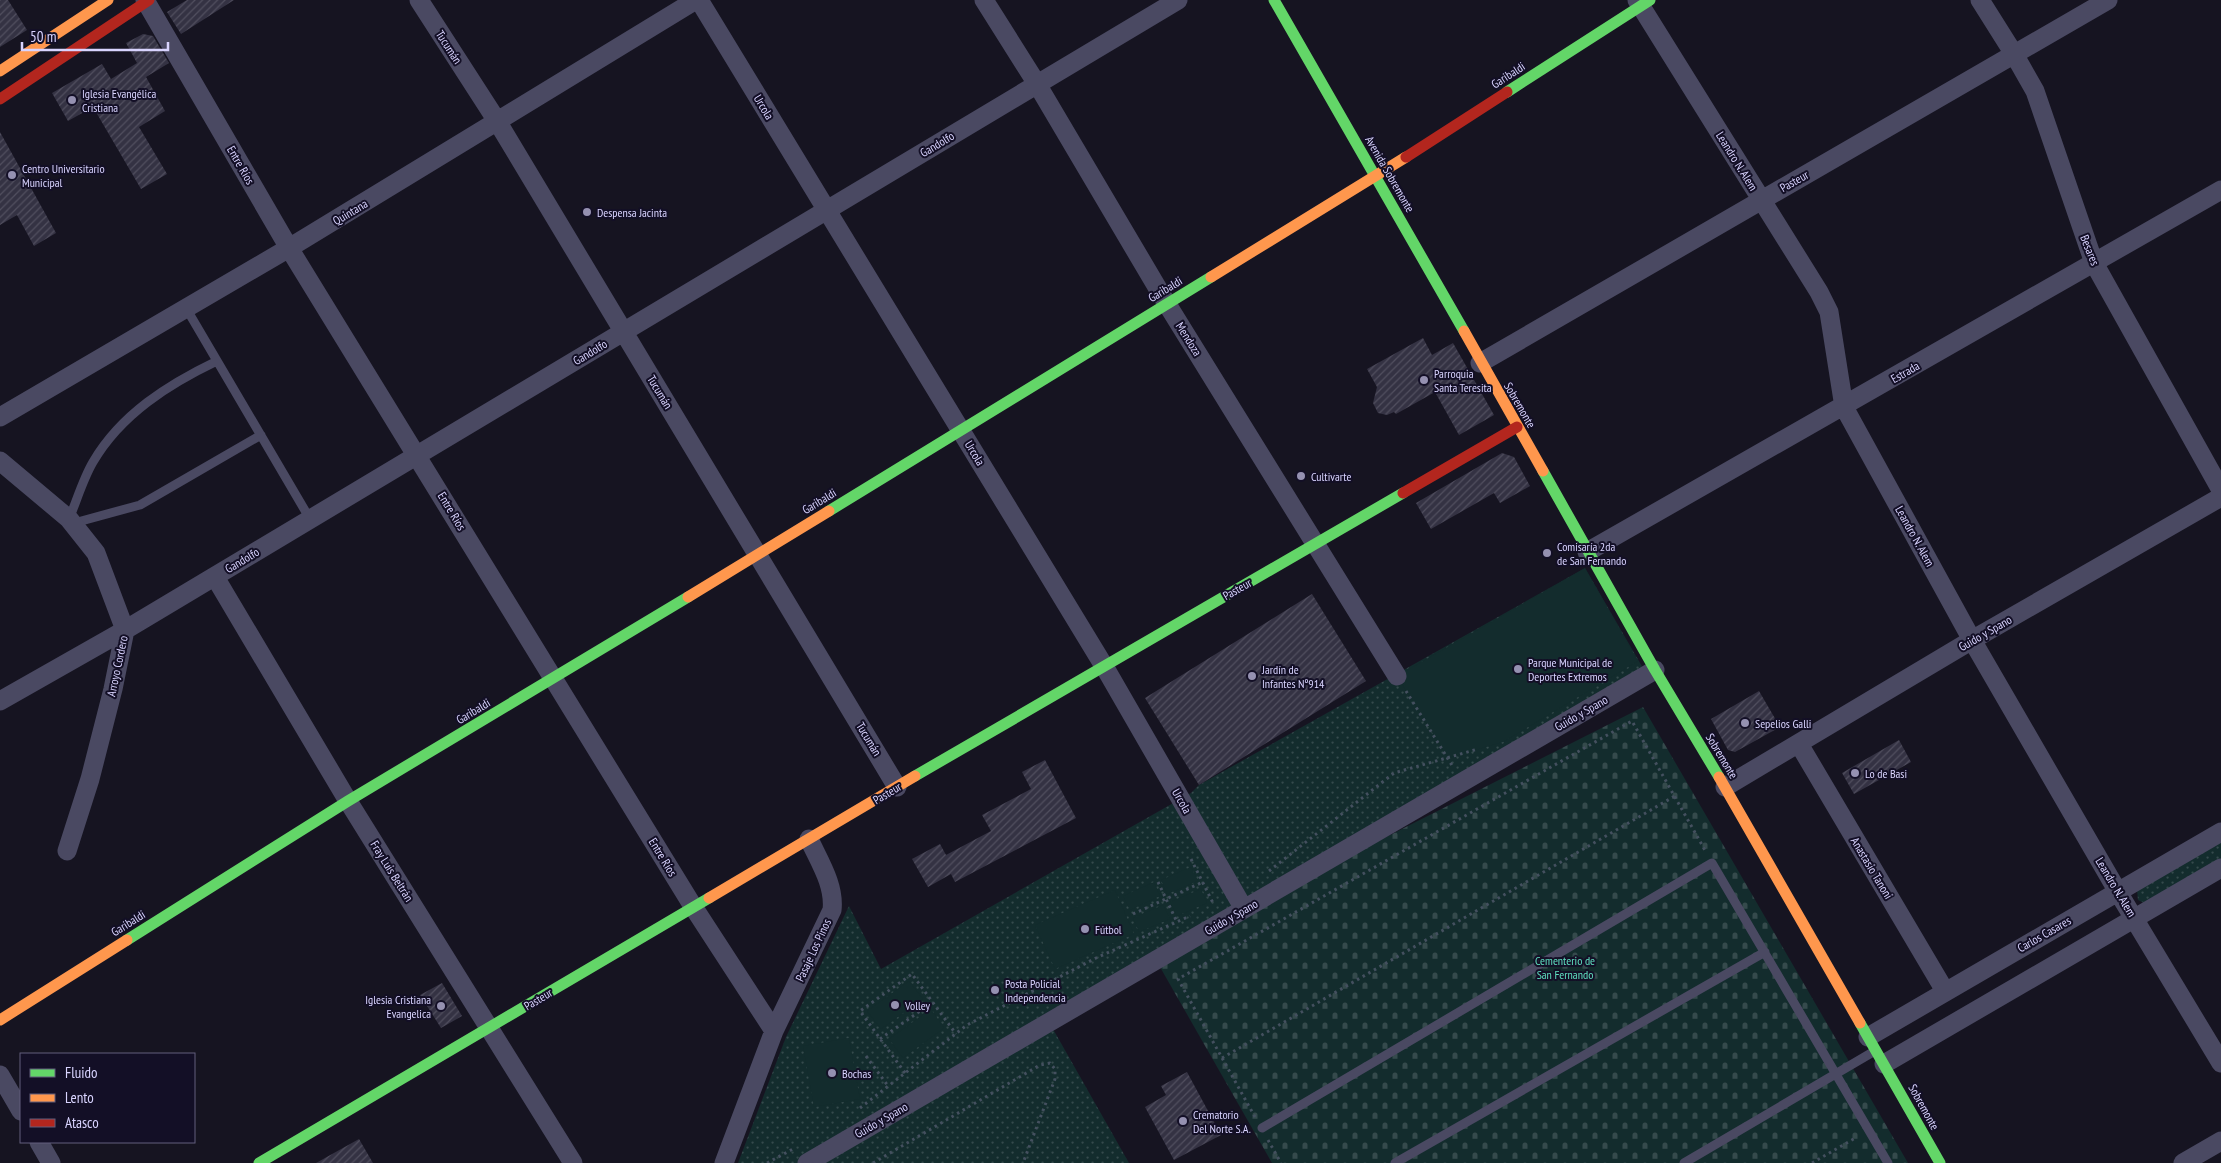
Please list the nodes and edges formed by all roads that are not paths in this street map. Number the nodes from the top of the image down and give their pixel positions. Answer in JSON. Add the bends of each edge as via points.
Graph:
{"nodes":[{"id":1,"x":108,"y":0,"type":"edge"},
{"id":2,"x":419,"y":0,"type":"edge"},
{"id":3,"x":697,"y":0,"type":"edge"},
{"id":4,"x":984,"y":0,"type":"edge"},
{"id":5,"x":1178,"y":0,"type":"edge"},
{"id":6,"x":1274,"y":0,"type":"edge"},
{"id":7,"x":1980,"y":0,"type":"edge"},
{"id":8,"x":2108,"y":0,"type":"edge"},
{"id":9,"x":147,"y":1,"type":"edge"},
{"id":10,"x":1642,"y":2,"type":"edge"},
{"id":11,"x":2014,"y":54,"type":"junction"},
{"id":12,"x":0,"y":72,"type":"edge"},
{"id":13,"x":1037,"y":84,"type":"junction"},
{"id":14,"x":0,"y":99,"type":"edge"},
{"id":15,"x":497,"y":122,"type":"junction"},
{"id":16,"x":1376,"y":176,"type":"junction"},
{"id":17,"x":2221,"y":190,"type":"edge"},
{"id":18,"x":1762,"y":200,"type":"junction"},
{"id":19,"x":827,"y":210,"type":"junction"},
{"id":20,"x":290,"y":248,"type":"junction"},
{"id":21,"x":2094,"y":263,"type":"junction"},
{"id":22,"x":1167,"y":304,"type":"junction"},
{"id":23,"x":186,"y":308,"type":"junction"},
{"id":24,"x":624,"y":332,"type":"junction"},
{"id":25,"x":217,"y":361,"type":"junction"},
{"id":26,"x":1480,"y":363,"type":"junction"},
{"id":27,"x":1844,"y":407,"type":"junction"},
{"id":28,"x":0,"y":417,"type":"edge"},
{"id":29,"x":1517,"y":427,"type":"junction"},
{"id":30,"x":961,"y":430,"type":"junction"},
{"id":31,"x":261,"y":435,"type":"junction"},
{"id":32,"x":418,"y":455,"type":"junction"},
{"id":33,"x":0,"y":461,"type":"edge"},
{"id":34,"x":2221,"y":490,"type":"edge"},
{"id":35,"x":2221,"y":497,"type":"edge"},
{"id":36,"x":310,"y":520,"type":"junction"},
{"id":37,"x":71,"y":521,"type":"junction"},
{"id":38,"x":1316,"y":543,"type":"junction"},
{"id":39,"x":1587,"y":552,"type":"junction"},
{"id":40,"x":757,"y":554,"type":"junction"},
{"id":41,"x":214,"y":577,"type":"junction"},
{"id":42,"x":125,"y":630,"type":"junction"},
{"id":43,"x":1972,"y":640,"type":"junction"},
{"id":44,"x":1104,"y":666,"type":"junction"},
{"id":45,"x":1654,"y":670,"type":"junction"},
{"id":46,"x":1397,"y":676,"type":"road end"},
{"id":47,"x":554,"y":679,"type":"junction"},
{"id":48,"x":0,"y":701,"type":"edge"},
{"id":49,"x":1799,"y":744,"type":"junction"},
{"id":50,"x":897,"y":787,"type":"junction"},
{"id":51,"x":1725,"y":787,"type":"junction"},
{"id":52,"x":348,"y":801,"type":"junction"},
{"id":53,"x":2221,"y":832,"type":"edge"},
{"id":54,"x":810,"y":839,"type":"junction"},
{"id":55,"x":66,"y":851,"type":"dead end"},
{"id":56,"x":2221,"y":868,"type":"edge"},
{"id":57,"x":2118,"y":892,"type":"junction"},
{"id":58,"x":1240,"y":902,"type":"junction"},
{"id":59,"x":694,"y":908,"type":"junction"},
{"id":60,"x":2134,"y":918,"type":"junction"},
{"id":61,"x":1764,"y":952,"type":"junction"},
{"id":62,"x":1945,"y":991,"type":"junction"},
{"id":63,"x":0,"y":1020,"type":"edge"},
{"id":64,"x":770,"y":1024,"type":"junction"},
{"id":65,"x":488,"y":1029,"type":"junction"},
{"id":66,"x":1876,"y":1051,"type":"junction"},
{"id":67,"x":2221,"y":1063,"type":"edge"},
{"id":68,"x":1836,"y":1074,"type":"junction"},
{"id":69,"x":0,"y":1075,"type":"edge"},
{"id":70,"x":20,"y":1109,"type":"edge"},
{"id":71,"x":1262,"y":1128,"type":"road end"},
{"id":72,"x":2221,"y":1141,"type":"edge"},
{"id":73,"x":40,"y":1143,"type":"edge"},
{"id":74,"x":51,"y":1163,"type":"edge"},
{"id":75,"x":258,"y":1163,"type":"edge"},
{"id":76,"x":573,"y":1163,"type":"edge"},
{"id":77,"x":712,"y":1163,"type":"edge"},
{"id":78,"x":724,"y":1163,"type":"edge"},
{"id":79,"x":807,"y":1163,"type":"edge"},
{"id":80,"x":1395,"y":1163,"type":"edge"},
{"id":81,"x":1684,"y":1163,"type":"edge"},
{"id":82,"x":1888,"y":1163,"type":"edge"},
{"id":83,"x":1940,"y":1163,"type":"edge"},
{"id":84,"x":2183,"y":1163,"type":"edge"}],
"edges":[{"from":1,"to":12,"type":"street"},
{"from":2,"to":15,"type":"street","name":"Tucumán"},
{"from":3,"to":15,"type":"street","name":"Quintana"},
{"from":3,"to":19,"type":"street","name":"Urcola"},
{"from":4,"to":13,"type":"street","name":"Mendoza"},
{"from":5,"to":13,"type":"street","name":"Gandolfo"},
{"from":6,"to":16,"type":"street","name":"Avenida Sobremonte"},
{"from":7,"to":11,"type":"street","name":"Besares"},
{"from":8,"to":11,"type":"street","name":"Pasteur"},
{"from":9,"to":14,"type":"street"},
{"from":9,"to":20,"type":"street","name":"Entre Ríos"},
{"from":10,"to":16,"type":"street","name":"Garibaldi"},
{"from":10,"to":18,"type":"street","name":"Leandro N. Alem"},
{"from":11,"to":18,"type":"street","name":"Pasteur"},
{"from":11,"to":21,"type":"street","name":"Besares","via":[[2035,91]]},
{"from":13,"to":19,"type":"street","name":"Gandolfo"},
{"from":13,"to":22,"type":"street","name":"Mendoza"},
{"from":15,"to":20,"type":"street","name":"Quintana"},
{"from":15,"to":24,"type":"street","name":"Tucumán"},
{"from":16,"to":22,"type":"street","name":"Garibaldi"},
{"from":16,"to":26,"type":"street","name":"Avenida Sobremonte"},
{"from":17,"to":21,"type":"street","name":"Estrada"},
{"from":18,"to":26,"type":"street","name":"Pasteur"},
{"from":18,"to":27,"type":"street","name":"Leandro N. Alem","via":[[1829,312]]},
{"from":19,"to":24,"type":"street","name":"Gandolfo"},
{"from":19,"to":30,"type":"street","name":"Urcola"},
{"from":20,"to":23,"type":"street","name":"Quintana"},
{"from":20,"to":32,"type":"street","name":"Entre Ríos"},
{"from":21,"to":27,"type":"street","name":"Estrada"},
{"from":21,"to":34,"type":"street","name":"Besares"},
{"from":22,"to":30,"type":"street","name":"Garibaldi"},
{"from":22,"to":38,"type":"street","name":"Mendoza"},
{"from":23,"to":25,"type":"lane"},
{"from":23,"to":28,"type":"street","name":"Quintana"},
{"from":24,"to":32,"type":"street","name":"Gandolfo"},
{"from":24,"to":40,"type":"street","name":"Tucumán"},
{"from":25,"to":31,"type":"lane"},
{"from":25,"to":37,"type":"lane","via":[[172,385],[142,406],[110,436],[92,462]]},
{"from":26,"to":29,"type":"street","name":"Sobremonte"},
{"from":27,"to":39,"type":"street","name":"Estrada"},
{"from":27,"to":43,"type":"street","name":"Leandro N. Alem"},
{"from":29,"to":38,"type":"street","name":"Pasteur"},
{"from":29,"to":39,"type":"street","name":"Sobremonte"},
{"from":30,"to":40,"type":"street","name":"Garibaldi"},
{"from":30,"to":44,"type":"street","name":"Urcola"},
{"from":31,"to":36,"type":"lane"},
{"from":31,"to":37,"type":"lane","via":[[140,504]]},
{"from":32,"to":36,"type":"street","name":"Gandolfo"},
{"from":32,"to":47,"type":"street","name":"Entre Ríos"},
{"from":33,"to":37,"type":"street","name":"Arroyo Cordero"},
{"from":35,"to":43,"type":"street","name":"Guido y Spano"},
{"from":36,"to":41,"type":"street","name":"Gandolfo"},
{"from":37,"to":42,"type":"street","name":"Arroyo Cordero","via":[[96,553]]},
{"from":38,"to":44,"type":"street","name":"Pasteur"},
{"from":38,"to":46,"type":"street","name":"Mendoza"},
{"from":39,"to":45,"type":"street","name":"Sobremonte"},
{"from":40,"to":47,"type":"street","name":"Garibaldi"},
{"from":40,"to":50,"type":"street","name":"Tucumán"},
{"from":41,"to":42,"type":"street","name":"Gandolfo"},
{"from":41,"to":52,"type":"street","name":"Fray Luis Beltrán"},
{"from":42,"to":48,"type":"street","name":"Gandolfo"},
{"from":42,"to":55,"type":"street","name":"Arroyo Cordero","via":[[90,779]]},
{"from":43,"to":49,"type":"street","name":"Guido y Spano"},
{"from":43,"to":57,"type":"street","name":"Leandro N. Alem"},
{"from":44,"to":50,"type":"street","name":"Pasteur"},
{"from":44,"to":58,"type":"street","name":"Urcola"},
{"from":45,"to":51,"type":"street","name":"Sobremonte"},
{"from":45,"to":58,"type":"street","name":"Guido y Spano","via":[[1462,782]]},
{"from":47,"to":52,"type":"street","name":"Garibaldi"},
{"from":47,"to":59,"type":"street","name":"Entre Ríos"},
{"from":49,"to":51,"type":"street","name":"Guido y Spano"},
{"from":49,"to":62,"type":"street","name":"Anastasio Tanoni"},
{"from":50,"to":54,"type":"street","name":"Pasteur"},
{"from":51,"to":66,"type":"street","name":"Sobremonte"},
{"from":52,"to":63,"type":"street","name":"Garibaldi"},
{"from":52,"to":65,"type":"street","name":"Fray Luis Beltrán"},
{"from":53,"to":57,"type":"street","name":"Carlos Casares"},
{"from":54,"to":59,"type":"street","name":"Pasteur"},
{"from":54,"to":64,"type":"street","name":"Pasaje Los Pinos","via":[[831,889],[832,910]]},
{"from":56,"to":60,"type":"street"},
{"from":57,"to":60,"type":"street","name":"Leandro N. Alem"},
{"from":57,"to":62,"type":"street","name":"Carlos Casares"},
{"from":58,"to":79,"type":"street","name":"Guido y Spano"},
{"from":59,"to":64,"type":"street","name":"Entre Ríos"},
{"from":59,"to":65,"type":"street","name":"Pasteur"},
{"from":60,"to":66,"type":"street"},
{"from":60,"to":67,"type":"street","name":"Leandro N. Alem"},
{"from":61,"to":68,"type":"lane"},
{"from":61,"to":71,"type":"lane","via":[[1712,863]]},
{"from":61,"to":80,"type":"lane"},
{"from":62,"to":66,"type":"street","name":"Carlos Casares"},
{"from":64,"to":77,"type":"street"},
{"from":64,"to":78,"type":"street"},
{"from":65,"to":75,"type":"street","name":"Pasteur"},
{"from":65,"to":76,"type":"street","name":"Fray Luis Beltrán"},
{"from":66,"to":68,"type":"lane"},
{"from":66,"to":83,"type":"street","name":"Sobremonte"},
{"from":68,"to":81,"type":"lane"},
{"from":68,"to":82,"type":"lane"},
{"from":69,"to":70,"type":"street"},
{"from":72,"to":84,"type":"street"},
{"from":73,"to":74,"type":"street"}]}
